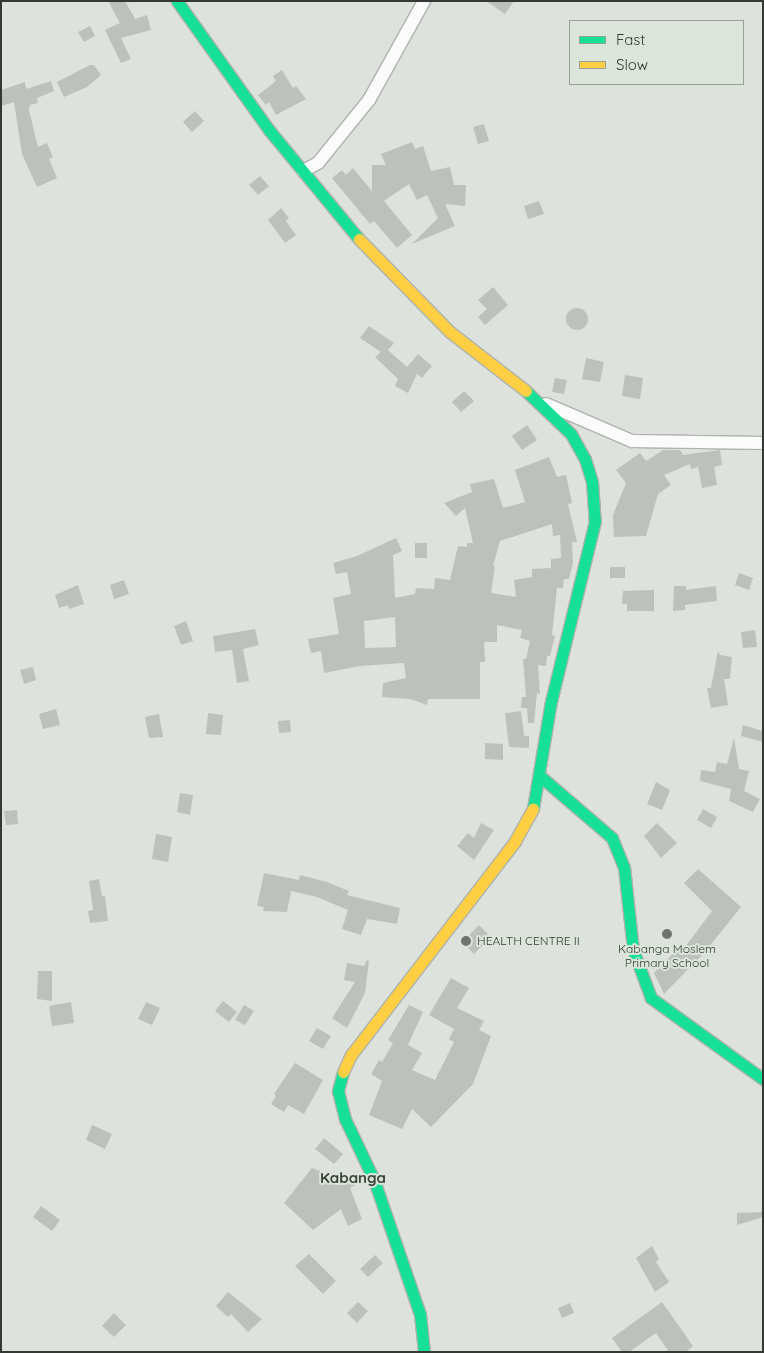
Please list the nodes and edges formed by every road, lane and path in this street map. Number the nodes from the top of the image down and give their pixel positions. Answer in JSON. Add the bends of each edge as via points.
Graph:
{"nodes":[{"id":1,"x":177,"y":1,"type":"edge"},
{"id":2,"x":424,"y":1,"type":"edge"},
{"id":3,"x":303,"y":171,"type":"junction"},
{"id":4,"x":539,"y":401,"type":"junction"},
{"id":5,"x":763,"y":443,"type":"edge"},
{"id":6,"x":540,"y":776,"type":"junction"},
{"id":7,"x":763,"y":1079,"type":"edge"},
{"id":8,"x":424,"y":1352,"type":"edge"}],
"edges":[{"from":1,"to":3,"type":"street","via":[[269,130]]},
{"from":2,"to":3,"type":"street","via":[[369,100],[318,164]]},
{"from":3,"to":4,"type":"street","via":[[377,261],[450,332]]},
{"from":4,"to":5,"type":"street","via":[[632,442]]},
{"from":4,"to":6,"type":"street","via":[[571,434],[585,459],[592,482],[594,521],[551,701]]},
{"from":6,"to":7,"type":"street","via":[[612,838],[624,867],[633,950],[651,998]]},
{"from":6,"to":8,"type":"street","via":[[533,810],[515,841],[351,1055],[339,1080],[345,1119],[374,1180],[420,1314]]}]}
